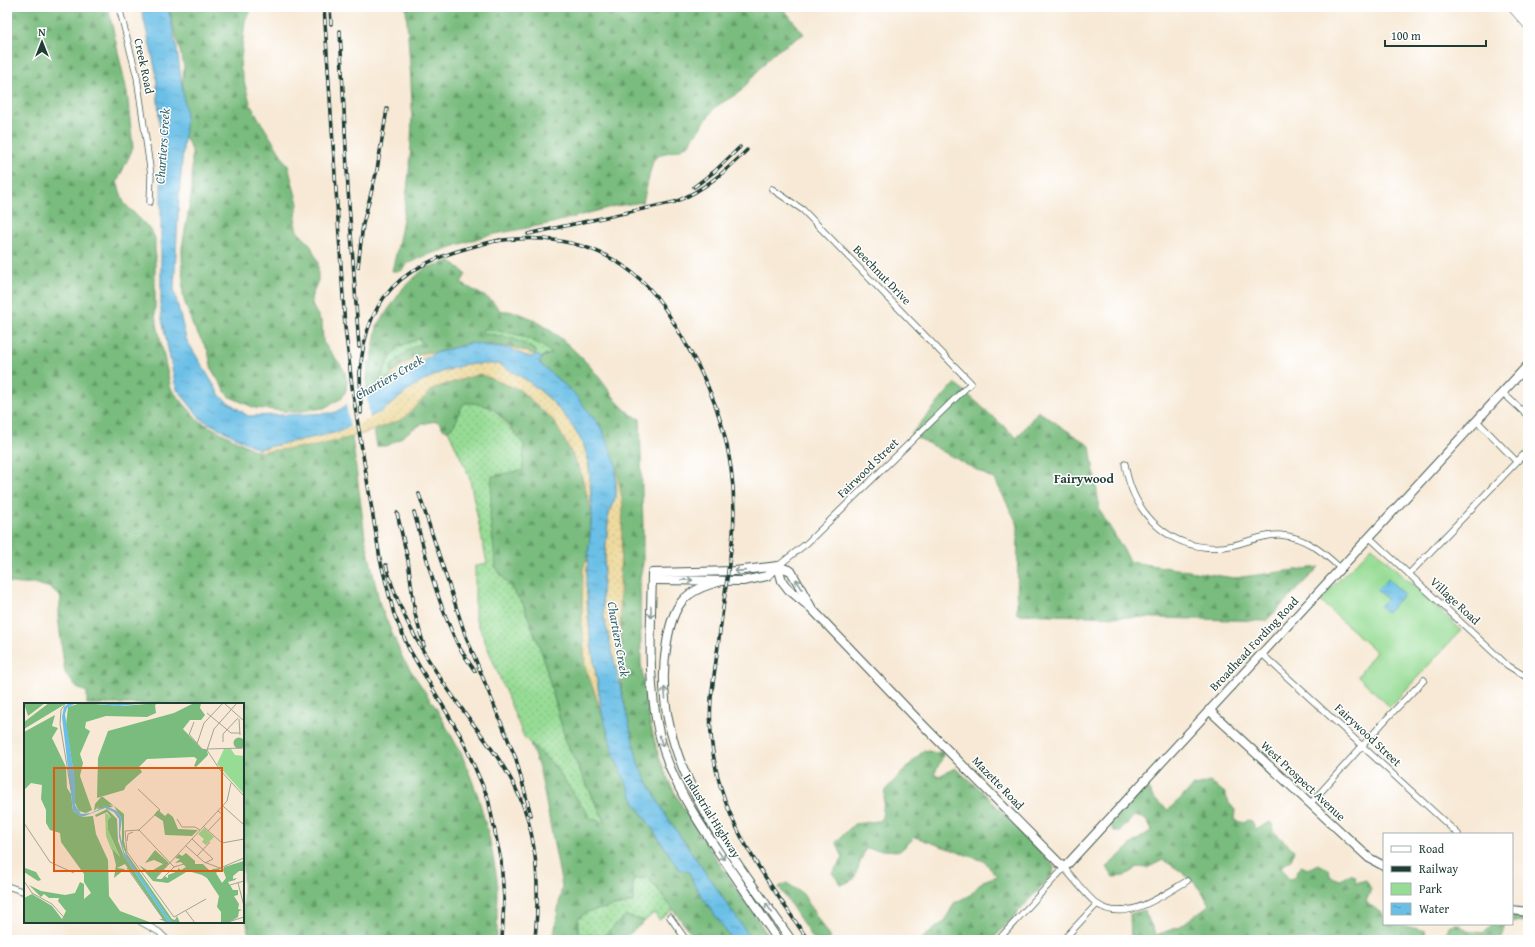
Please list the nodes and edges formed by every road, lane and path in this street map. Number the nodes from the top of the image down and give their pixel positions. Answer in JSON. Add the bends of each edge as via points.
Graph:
{"nodes":[{"id":1,"x":119,"y":7,"type":"edge"},
{"id":2,"x":1512,"y":7,"type":"edge"},
{"id":3,"x":1528,"y":26,"type":"edge"},
{"id":4,"x":772,"y":189,"type":"dead end"},
{"id":5,"x":150,"y":202,"type":"dead end"},
{"id":6,"x":1528,"y":365,"type":"edge"},
{"id":7,"x":971,"y":383,"type":"joint"},
{"id":8,"x":1503,"y":393,"type":"junction"},
{"id":9,"x":1528,"y":416,"type":"edge"},
{"id":10,"x":1477,"y":421,"type":"junction"},
{"id":11,"x":1528,"y":450,"type":"edge"},
{"id":12,"x":1516,"y":461,"type":"junction"},
{"id":13,"x":1125,"y":464,"type":"dead end"},
{"id":14,"x":1369,"y":538,"type":"junction"},
{"id":15,"x":778,"y":566,"type":"junction"},
{"id":16,"x":1340,"y":568,"type":"junction"},
{"id":17,"x":1409,"y":574,"type":"junction"},
{"id":18,"x":652,"y":576,"type":"junction"},
{"id":19,"x":722,"y":581,"type":"junction"},
{"id":20,"x":812,"y":609,"type":"junction"},
{"id":21,"x":1261,"y":653,"type":"junction"},
{"id":22,"x":1528,"y":678,"type":"edge"},
{"id":23,"x":1424,"y":680,"type":"dead end"},
{"id":24,"x":1209,"y":710,"type":"junction"},
{"id":25,"x":1363,"y":746,"type":"junction"},
{"id":26,"x":1310,"y":804,"type":"junction"},
{"id":27,"x":1457,"y":833,"type":"edge"},
{"id":28,"x":1383,"y":865,"type":"edge"},
{"id":29,"x":1064,"y":868,"type":"junction"},
{"id":30,"x":1187,"y":881,"type":"dead end"},
{"id":31,"x":7,"y":886,"type":"edge"},
{"id":32,"x":24,"y":892,"type":"edge"},
{"id":33,"x":1097,"y":904,"type":"junction"},
{"id":34,"x":1513,"y":910,"type":"edge"},
{"id":35,"x":1528,"y":912,"type":"edge"},
{"id":36,"x":670,"y":917,"type":"dead end"},
{"id":37,"x":143,"y":923,"type":"edge"},
{"id":38,"x":167,"y":940,"type":"edge"},
{"id":39,"x":686,"y":940,"type":"edge"},
{"id":40,"x":778,"y":940,"type":"edge"},
{"id":41,"x":791,"y":940,"type":"edge"},
{"id":42,"x":998,"y":940,"type":"edge"},
{"id":43,"x":1063,"y":940,"type":"edge"}],
"edges":[{"from":1,"to":5,"type":"street","name":"Creek Road","via":[[137,77],[151,175]]},
{"from":2,"to":3,"type":"main road"},
{"from":4,"to":7,"type":"street","name":"Beechnut Drive","via":[[803,210]]},
{"from":6,"to":8,"type":"street","name":"Broadhead Fording Road"},
{"from":7,"to":15,"type":"street","name":"Fairwood Street","via":[[808,543]]},
{"from":8,"to":9,"type":"street"},
{"from":8,"to":10,"type":"street","name":"Broadhead Fording Road"},
{"from":10,"to":12,"type":"street"},
{"from":10,"to":14,"type":"street","name":"Broadhead Fording Road"},
{"from":11,"to":12,"type":"street"},
{"from":12,"to":17,"type":"street"},
{"from":13,"to":16,"type":"street","via":[[1130,488],[1140,508],[1154,524],[1170,536],[1188,543],[1215,547],[1263,536],[1288,536],[1320,549]]},
{"from":14,"to":16,"type":"street","name":"Broadhead Fording Road"},
{"from":14,"to":17,"type":"street","name":"Village Road"},
{"from":15,"to":18,"type":"street","one_way":true},
{"from":15,"to":19,"type":"street","name":"Fairwood Street","via":[[762,578]]},
{"from":15,"to":20,"type":"street","name":"Mazette Road","via":[[782,581]]},
{"from":20,"to":15,"type":"street","name":"Mazette Road","one_way":true,"via":[[791,571]]},
{"from":16,"to":21,"type":"street","name":"Broadhead Fording Road"},
{"from":17,"to":22,"type":"street","name":"Village Road","via":[[1507,665]]},
{"from":18,"to":19,"type":"street","name":"Fairwood Street","one_way":true},
{"from":18,"to":40,"type":"street","name":"Industrial Highway","one_way":true,"via":[[653,696],[666,759],[694,815]]},
{"from":41,"to":19,"type":"street","name":"Industrial Highway","one_way":true,"via":[[709,819],[689,784],[669,726],[664,692],[664,659],[670,625],[679,604],[697,588]]},
{"from":20,"to":29,"type":"street","name":"Mazette Road"},
{"from":21,"to":24,"type":"street","name":"Broadhead Fording Road"},
{"from":21,"to":25,"type":"street","name":"Fairywood Street"},
{"from":23,"to":25,"type":"street"},
{"from":24,"to":26,"type":"street","name":"West Prospect Avenue"},
{"from":24,"to":29,"type":"street","name":"Broadhead Fording Road"},
{"from":25,"to":26,"type":"street"},
{"from":25,"to":27,"type":"street","name":"Fairywood Street"},
{"from":26,"to":28,"type":"street","name":"West Prospect Avenue","via":[[1369,858]]},
{"from":29,"to":33,"type":"street","name":"Mazette Road"},
{"from":29,"to":42,"type":"street","name":"Broadhead Fording Road"},
{"from":30,"to":33,"type":"street","via":[[1140,907],[1117,910]]},
{"from":31,"to":32,"type":"street"},
{"from":33,"to":43,"type":"street"},
{"from":34,"to":35,"type":"street"},
{"from":36,"to":39,"type":"street"},
{"from":37,"to":38,"type":"street"}]}
